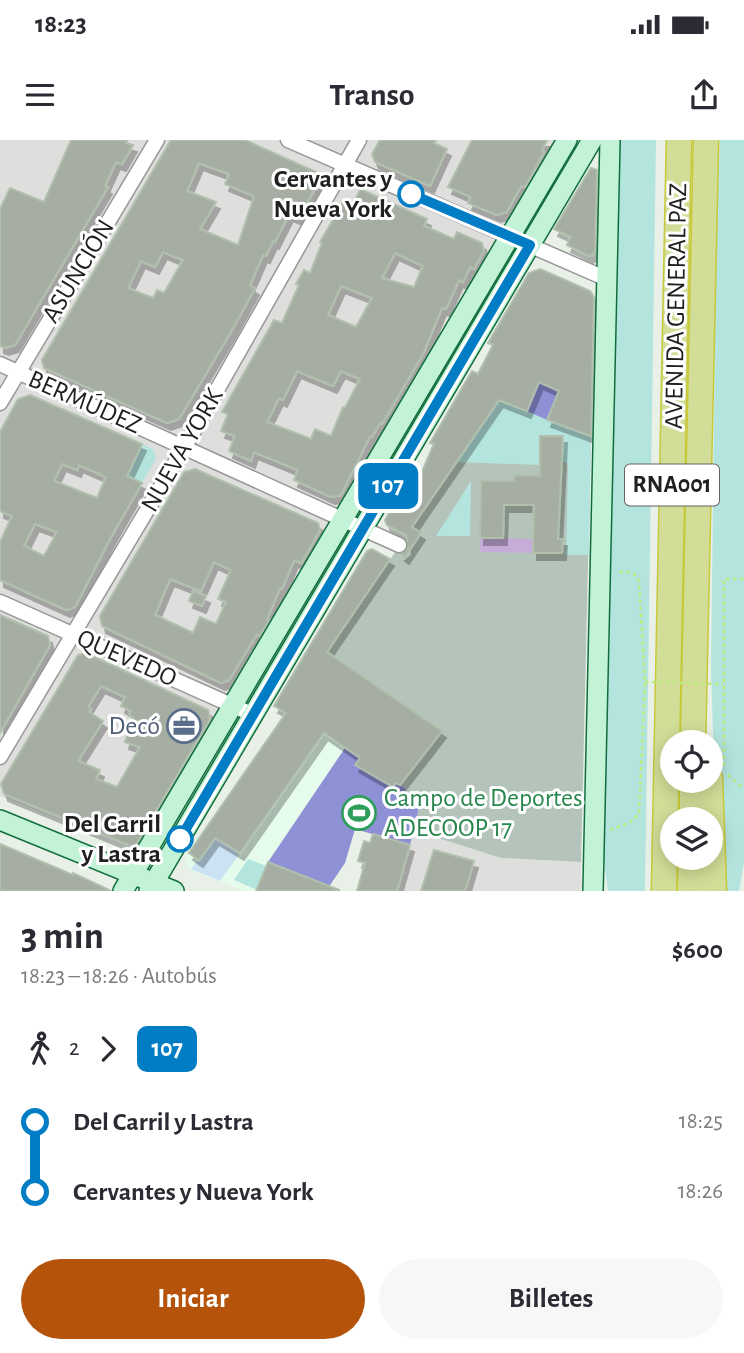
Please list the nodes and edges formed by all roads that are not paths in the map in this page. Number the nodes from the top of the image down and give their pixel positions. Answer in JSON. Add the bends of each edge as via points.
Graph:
{"nodes":[{"id":1,"x":157,"y":140,"type":"edge"},
{"id":2,"x":288,"y":140,"type":"edge"},
{"id":3,"x":359,"y":140,"type":"edge"},
{"id":4,"x":567,"y":140,"type":"edge"},
{"id":5,"x":592,"y":140,"type":"edge"},
{"id":6,"x":610,"y":140,"type":"edge"},
{"id":7,"x":680,"y":140,"type":"edge"},
{"id":8,"x":706,"y":140,"type":"edge"},
{"id":9,"x":345,"y":165,"type":"junction"},
{"id":10,"x":509,"y":236,"type":"junction"},
{"id":11,"x":530,"y":245,"type":"junction"},
{"id":12,"x":607,"y":279,"type":"junction"},
{"id":13,"x":0,"y":364,"type":"edge"},
{"id":14,"x":18,"y":372,"type":"junction"},
{"id":15,"x":0,"y":403,"type":"edge"},
{"id":16,"x":184,"y":449,"type":"junction"},
{"id":17,"x":342,"y":519,"type":"junction"},
{"id":18,"x":363,"y":529,"type":"junction"},
{"id":19,"x":399,"y":545,"type":"dead end"},
{"id":20,"x":0,"y":601,"type":"edge"},
{"id":21,"x":696,"y":608,"type":"junction"},
{"id":22,"x":73,"y":634,"type":"junction"},
{"id":23,"x":232,"y":705,"type":"junction"},
{"id":24,"x":254,"y":715,"type":"junction"},
{"id":25,"x":693,"y":730,"type":"edge"},
{"id":26,"x":707,"y":730,"type":"edge"},
{"id":27,"x":0,"y":757,"type":"edge"},
{"id":28,"x":716,"y":793,"type":"edge"},
{"id":29,"x":0,"y":820,"type":"edge"},
{"id":30,"x":691,"y":870,"type":"edge"},
{"id":31,"x":128,"y":883,"type":"edge"},
{"id":32,"x":152,"y":887,"type":"edge"},
{"id":33,"x":594,"y":887,"type":"edge"},
{"id":34,"x":174,"y":891,"type":"edge"},
{"id":35,"x":664,"y":891,"type":"edge"},
{"id":36,"x":690,"y":891,"type":"edge"},
{"id":37,"x":714,"y":891,"type":"edge"}],
"edges":[{"from":1,"to":14,"type":"street","name":"ASUNCIÓN"},
{"from":2,"to":9,"type":"street"},
{"from":3,"to":9,"type":"street","name":"NUEVA YORK"},
{"from":4,"to":10,"type":"street"},
{"from":5,"to":11,"type":"street"},
{"from":6,"to":12,"type":"street"},
{"from":7,"to":35,"type":"highway","name":"AVENIDA GENERAL PAZ","number":"RNA001"},
{"from":8,"to":21,"type":"highway","name":"AVENIDA GENERAL PAZ","number":"RNA001"},
{"from":9,"to":10,"type":"street"},
{"from":9,"to":16,"type":"street","name":"NUEVA YORK"},
{"from":10,"to":11,"type":"street"},
{"from":10,"to":17,"type":"street"},
{"from":11,"to":12,"type":"street"},
{"from":11,"to":18,"type":"street"},
{"from":12,"to":33,"type":"street"},
{"from":13,"to":14,"type":"street","name":"BERMÚDEZ"},
{"from":14,"to":15,"type":"street","name":"ASUNCIÓN"},
{"from":14,"to":16,"type":"street","name":"BERMÚDEZ"},
{"from":16,"to":17,"type":"street","name":"BERMÚDEZ"},
{"from":16,"to":22,"type":"street","name":"NUEVA YORK"},
{"from":17,"to":18,"type":"street","name":"BERMÚDEZ"},
{"from":17,"to":23,"type":"street"},
{"from":18,"to":19,"type":"street","name":"BERMÚDEZ"},
{"from":18,"to":24,"type":"street"},
{"from":20,"to":22,"type":"street","name":"QUEVEDO"},
{"from":21,"to":25,"type":"highway","name":"AVENIDA GENERAL PAZ","number":"RNA001"},
{"from":21,"to":26,"type":"highway"},
{"from":22,"to":23,"type":"street","name":"QUEVEDO"},
{"from":22,"to":27,"type":"street","name":"NUEVA YORK"},
{"from":23,"to":24,"type":"street","name":"QUEVEDO"},
{"from":23,"to":31,"type":"street"},
{"from":24,"to":32,"type":"street"},
{"from":28,"to":37,"type":"highway"},
{"from":29,"to":31,"type":"street"},
{"from":30,"to":36,"type":"highway"},
{"from":31,"to":32,"type":"street"},
{"from":32,"to":34,"type":"street"}]}
